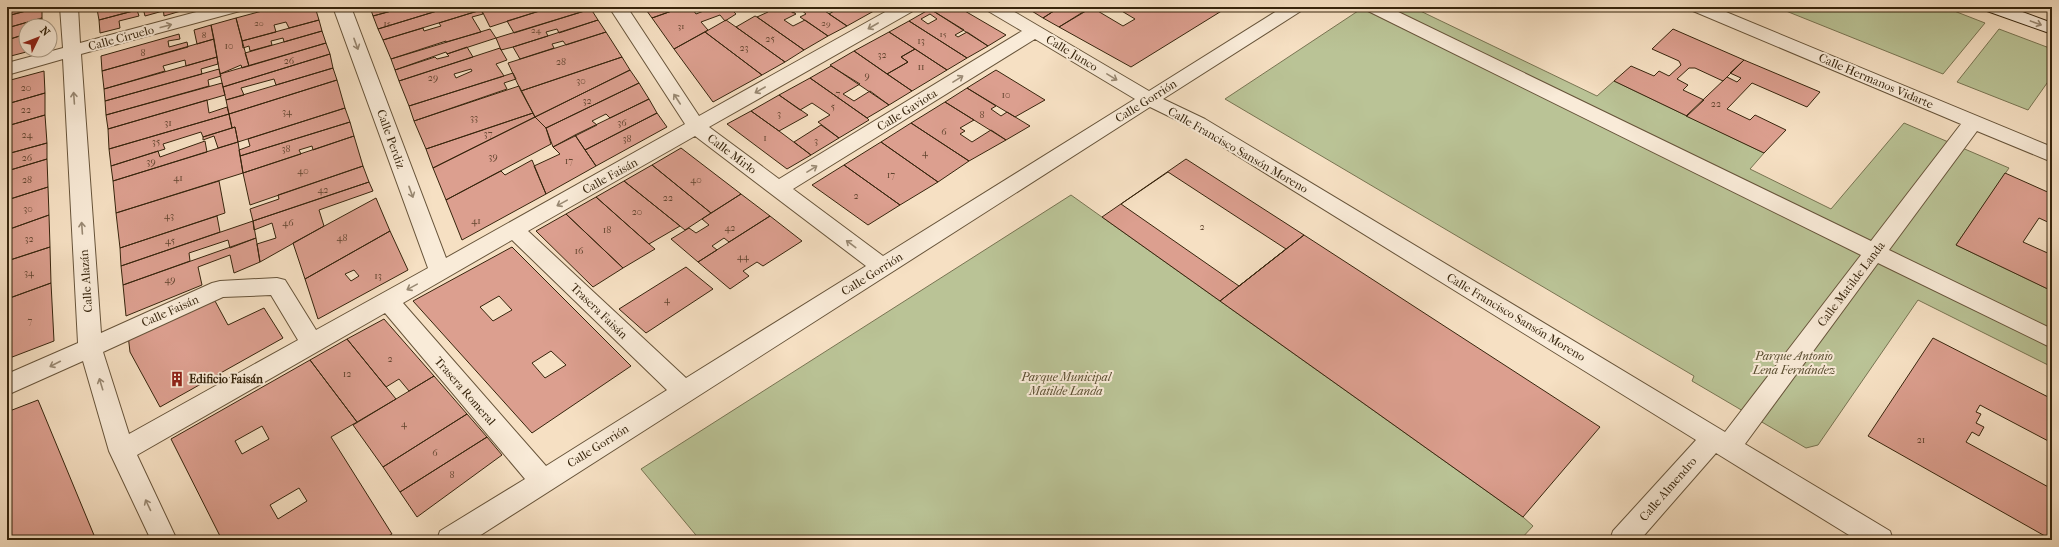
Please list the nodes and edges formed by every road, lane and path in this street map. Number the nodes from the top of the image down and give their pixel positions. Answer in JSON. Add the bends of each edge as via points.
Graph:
{"nodes":[{"id":1,"x":69,"y":7,"type":"edge"},
{"id":2,"x":234,"y":7,"type":"edge"},
{"id":3,"x":342,"y":7,"type":"edge"},
{"id":4,"x":618,"y":7,"type":"edge"},
{"id":5,"x":907,"y":7,"type":"edge"},
{"id":6,"x":994,"y":7,"type":"edge"},
{"id":7,"x":1295,"y":7,"type":"edge"},
{"id":8,"x":1374,"y":7,"type":"edge"},
{"id":9,"x":1699,"y":7,"type":"edge"},
{"id":10,"x":1993,"y":7,"type":"edge"},
{"id":11,"x":2035,"y":7,"type":"edge"},
{"id":12,"x":2052,"y":13,"type":"edge"},
{"id":13,"x":2052,"y":29,"type":"edge"},
{"id":14,"x":1035,"y":31,"type":"junction"},
{"id":15,"x":72,"y":51,"type":"junction"},
{"id":16,"x":7,"y":69,"type":"edge"},
{"id":17,"x":1149,"y":99,"type":"junction"},
{"id":18,"x":1973,"y":122,"type":"junction"},
{"id":19,"x":696,"y":127,"type":"junction"},
{"id":20,"x":2052,"y":155,"type":"edge"},
{"id":21,"x":778,"y":190,"type":"junction"},
{"id":22,"x":514,"y":230,"type":"junction"},
{"id":23,"x":1874,"y":252,"type":"junction"},
{"id":24,"x":882,"y":267,"type":"junction"},
{"id":25,"x":440,"y":272,"type":"junction"},
{"id":26,"x":388,"y":301,"type":"junction"},
{"id":27,"x":2052,"y":339,"type":"edge"},
{"id":28,"x":312,"y":344,"type":"junction"},
{"id":29,"x":90,"y":346,"type":"junction"},
{"id":30,"x":7,"y":385,"type":"edge"},
{"id":31,"x":685,"y":392,"type":"junction"},
{"id":32,"x":1720,"y":442,"type":"junction"},
{"id":33,"x":122,"y":451,"type":"junction"},
{"id":34,"x":543,"y":481,"type":"junction"},
{"id":35,"x":164,"y":540,"type":"edge"},
{"id":36,"x":450,"y":540,"type":"edge"},
{"id":37,"x":1623,"y":540,"type":"edge"},
{"id":38,"x":1880,"y":540,"type":"edge"}],
"edges":[{"from":1,"to":15,"type":"street","name":"Calle Alazán"},
{"from":15,"to":2,"type":"street","name":"Calle Ciruelo","one_way":true},
{"from":3,"to":25,"type":"street","name":"Calle Perdiz","one_way":true},
{"from":19,"to":4,"type":"street","name":"Calle Mirlo","one_way":true},
{"from":5,"to":19,"type":"street","name":"Calle Faisán","one_way":true},
{"from":6,"to":14,"type":"street","name":"Calle Junco"},
{"from":7,"to":17,"type":"street","name":"Calle Gorrión"},
{"from":8,"to":23,"type":"street"},
{"from":9,"to":18,"type":"street","name":"Calle Hermanos Vidarte"},
{"from":10,"to":13,"type":"street","one_way":true},
{"from":11,"to":12,"type":"street"},
{"from":14,"to":17,"type":"street","name":"Calle Junco","one_way":true},
{"from":21,"to":14,"type":"street","name":"Calle Gaviota","one_way":true},
{"from":15,"to":16,"type":"street","name":"Calle Ciruelo"},
{"from":29,"to":15,"type":"street","name":"Calle Alazán","one_way":true},
{"from":17,"to":24,"type":"street","name":"Calle Gorrión"},
{"from":17,"to":32,"type":"street","name":"Calle Francisco Sansón Moreno","via":[[1198,124]]},
{"from":18,"to":20,"type":"street","name":"Calle Hermanos Vidarte"},
{"from":18,"to":23,"type":"street","name":"Calle Matilde Landa"},
{"from":19,"to":21,"type":"street","name":"Calle Mirlo"},
{"from":19,"to":22,"type":"street","name":"Calle Faisán","one_way":true},
{"from":24,"to":21,"type":"street","name":"Calle Mirlo","one_way":true},
{"from":22,"to":25,"type":"street","name":"Calle Faisán"},
{"from":22,"to":31,"type":"street","name":"Trasera Faisán"},
{"from":23,"to":27,"type":"street"},
{"from":23,"to":32,"type":"street","name":"Calle Matilde Landa"},
{"from":24,"to":31,"type":"street","name":"Calle Gorrión"},
{"from":25,"to":26,"type":"street","name":"Calle Faisán","one_way":true},
{"from":26,"to":28,"type":"street","name":"Calle Faisán"},
{"from":26,"to":34,"type":"street","name":"Trasera Romeral"},
{"from":28,"to":29,"type":"street","name":"Calle Faisán","via":[[277,286],[220,289]]},
{"from":28,"to":33,"type":"street","name":"Calle Faisán"},
{"from":29,"to":30,"type":"street","name":"Calle Faisán","one_way":true,"via":[[46,369]]},
{"from":33,"to":29,"type":"street","name":"Calle Alazán","one_way":true},
{"from":31,"to":34,"type":"street","name":"Calle Gorrión"},
{"from":32,"to":37,"type":"street","name":"Calle Almendro"},
{"from":32,"to":38,"type":"street","name":"Calle Francisco Sansón Moreno"},
{"from":35,"to":33,"type":"street","name":"Calle Alazán","one_way":true},
{"from":34,"to":36,"type":"street","name":"Calle Gorrión"}]}
